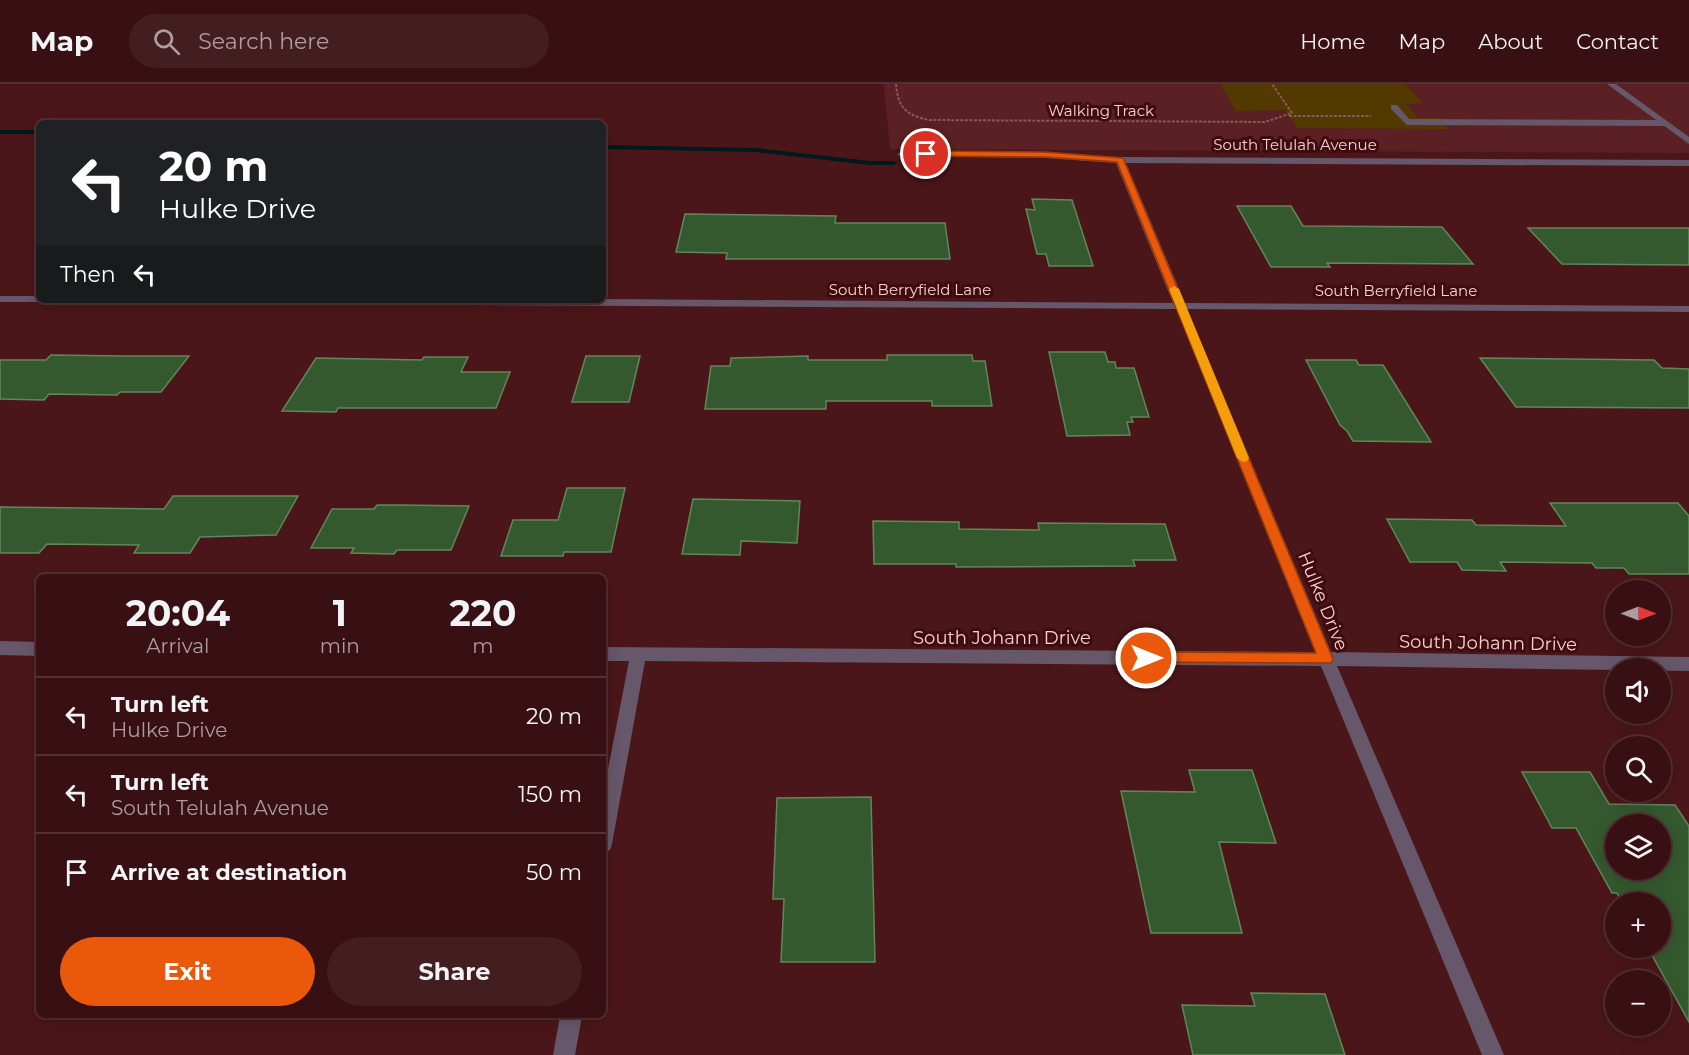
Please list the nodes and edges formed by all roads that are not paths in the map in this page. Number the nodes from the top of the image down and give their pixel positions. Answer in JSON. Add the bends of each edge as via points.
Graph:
{"nodes":[{"id":1,"x":1611,"y":84,"type":"edge"},
{"id":2,"x":1394,"y":107,"type":"dead end"},
{"id":3,"x":1665,"y":123,"type":"junction"},
{"id":4,"x":1689,"y":141,"type":"edge"},
{"id":5,"x":902,"y":154,"type":"dead end"},
{"id":6,"x":1120,"y":160,"type":"junction"},
{"id":7,"x":1689,"y":163,"type":"edge"},
{"id":8,"x":0,"y":299,"type":"edge"},
{"id":9,"x":36,"y":299,"type":"edge"},
{"id":10,"x":606,"y":302,"type":"edge"},
{"id":11,"x":1181,"y":305,"type":"junction"},
{"id":12,"x":1689,"y":309,"type":"edge"},
{"id":13,"x":0,"y":648,"type":"edge"},
{"id":14,"x":36,"y":649,"type":"edge"},
{"id":15,"x":606,"y":654,"type":"edge"},
{"id":16,"x":638,"y":654,"type":"junction"},
{"id":17,"x":1326,"y":659,"type":"junction"},
{"id":18,"x":1689,"y":664,"type":"edge"},
{"id":19,"x":606,"y":828,"type":"edge"},
{"id":20,"x":571,"y":1018,"type":"edge"},
{"id":21,"x":564,"y":1055,"type":"edge"},
{"id":22,"x":1493,"y":1055,"type":"edge"}],
"edges":[{"from":1,"to":3,"type":"street"},
{"from":2,"to":3,"type":"street","via":[[1407,122]]},
{"from":3,"to":4,"type":"street"},
{"from":5,"to":6,"type":"street","name":"South Telulah Avenue"},
{"from":6,"to":7,"type":"street","name":"South Telulah Avenue"},
{"from":6,"to":11,"type":"street","name":"Hulke Drive"},
{"from":8,"to":9,"type":"street"},
{"from":10,"to":11,"type":"street","name":"South Berryfield Lane"},
{"from":11,"to":12,"type":"street","name":"South Berryfield Lane"},
{"from":11,"to":17,"type":"street","name":"Hulke Drive"},
{"from":13,"to":14,"type":"street"},
{"from":15,"to":16,"type":"street","name":"South Johann Drive"},
{"from":16,"to":17,"type":"street","name":"South Johann Drive"},
{"from":16,"to":19,"type":"street"},
{"from":17,"to":18,"type":"street","name":"South Johann Drive"},
{"from":17,"to":22,"type":"street","name":"Hulke Drive"},
{"from":20,"to":21,"type":"street"}]}
